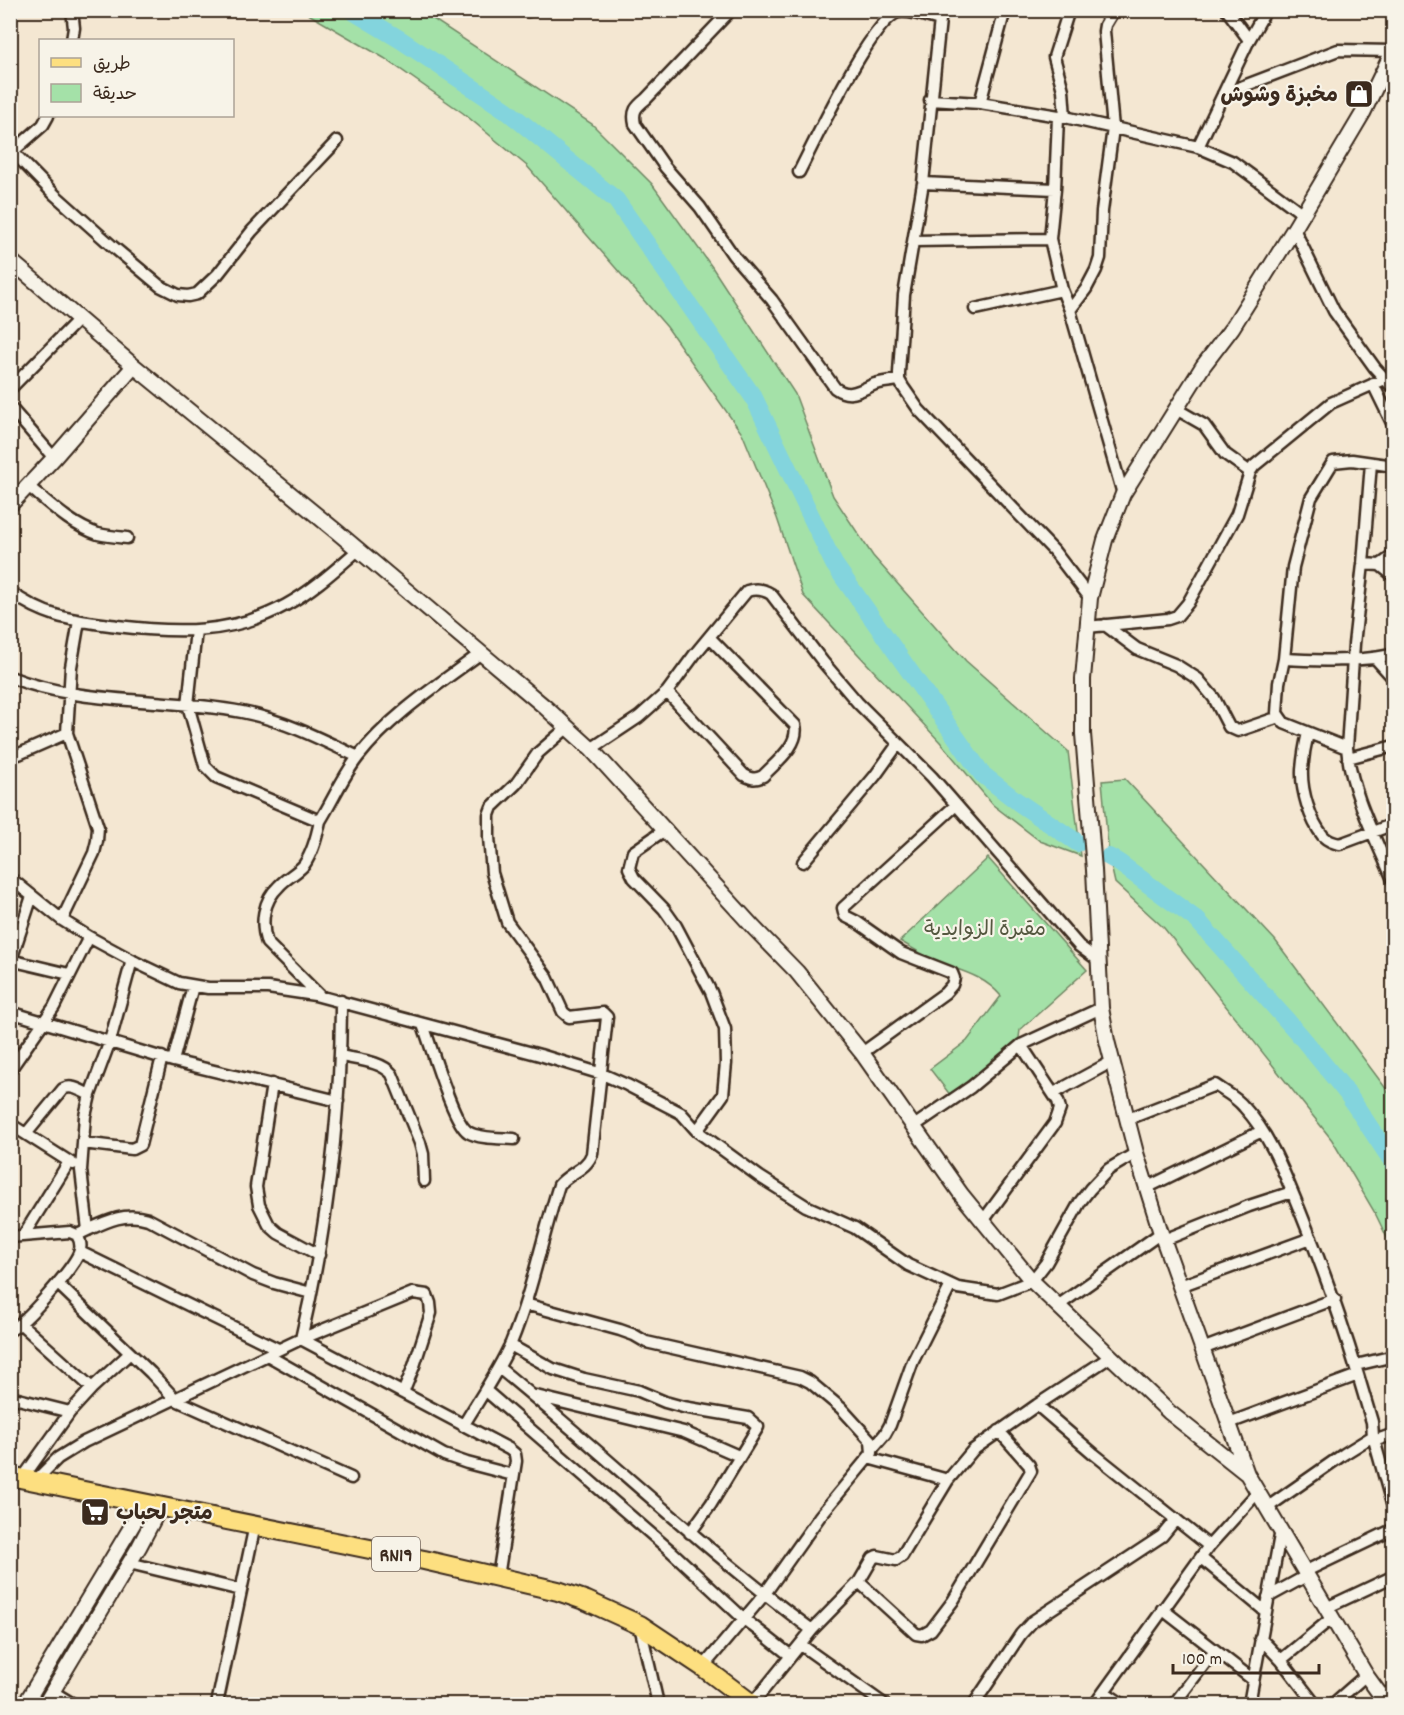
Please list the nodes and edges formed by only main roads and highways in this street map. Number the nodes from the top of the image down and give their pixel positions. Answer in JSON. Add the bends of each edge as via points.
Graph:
{"nodes":[{"id":1,"x":22,"y":1479,"type":"edge"},
{"id":2,"x":752,"y":1704,"type":"edge"}],
"edges":[{"from":1,"to":2,"type":"main road","number":"RN19","via":[[558,1591],[640,1625]]}]}
